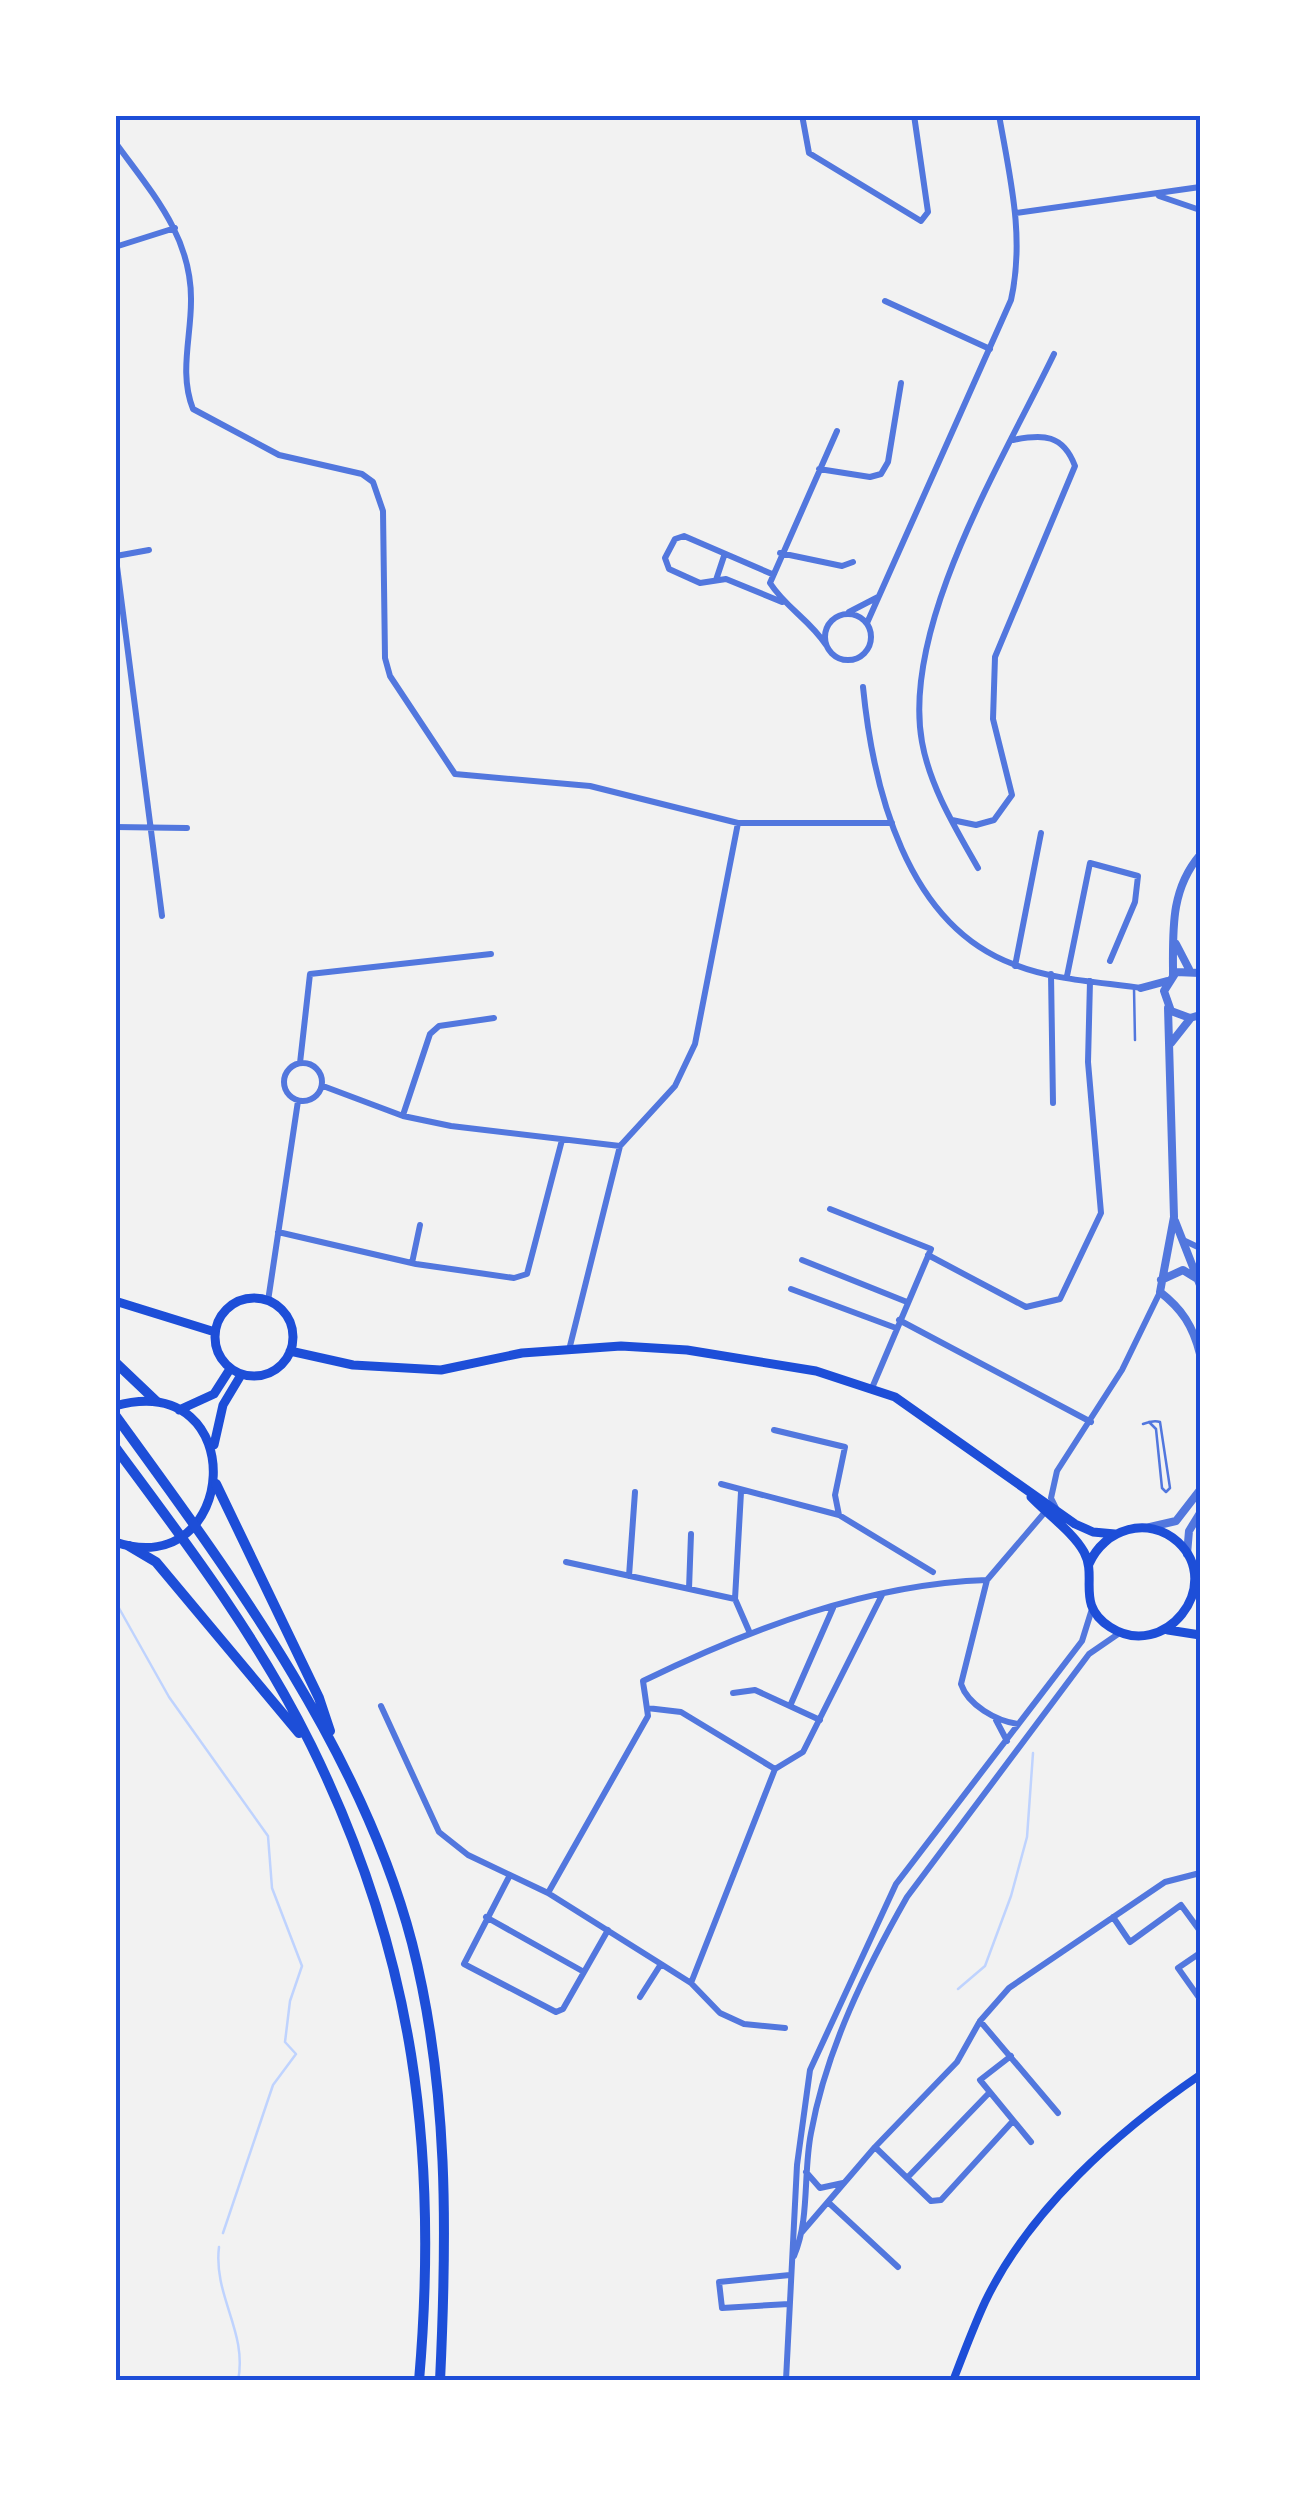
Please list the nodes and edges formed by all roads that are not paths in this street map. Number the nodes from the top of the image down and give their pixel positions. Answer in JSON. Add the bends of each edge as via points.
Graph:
{"nodes":[{"id":1,"x":802,"y":115,"type":"edge"},
{"id":2,"x":914,"y":115,"type":"edge"},
{"id":3,"x":999,"y":115,"type":"edge"},
{"id":4,"x":115,"y":142,"type":"edge"},
{"id":5,"x":1200,"y":187,"type":"edge"},
{"id":6,"x":1158,"y":196,"type":"junction"},
{"id":7,"x":1200,"y":210,"type":"edge"},
{"id":8,"x":1016,"y":213,"type":"junction"},
{"id":9,"x":175,"y":228,"type":"junction"},
{"id":10,"x":115,"y":247,"type":"edge"},
{"id":11,"x":886,"y":301,"type":"dead end"},
{"id":12,"x":990,"y":349,"type":"junction"},
{"id":13,"x":1054,"y":354,"type":"dead end"},
{"id":14,"x":901,"y":383,"type":"dead end"},
{"id":15,"x":837,"y":431,"type":"dead end"},
{"id":16,"x":1013,"y":440,"type":"junction"},
{"id":17,"x":819,"y":468,"type":"junction"},
{"id":18,"x":148,"y":550,"type":"dead end"},
{"id":19,"x":780,"y":553,"type":"junction"},
{"id":20,"x":115,"y":554,"type":"edge"},
{"id":21,"x":724,"y":556,"type":"junction"},
{"id":22,"x":852,"y":562,"type":"dead end"},
{"id":23,"x":772,"y":574,"type":"junction"},
{"id":24,"x":716,"y":580,"type":"junction"},
{"id":25,"x":879,"y":596,"type":"junction"},
{"id":26,"x":782,"y":602,"type":"junction"},
{"id":27,"x":846,"y":614,"type":"junction"},
{"id":28,"x":833,"y":619,"type":"junction"},
{"id":29,"x":810,"y":620,"type":"junction"},
{"id":30,"x":867,"y":623,"type":"junction"},
{"id":31,"x":826,"y":645,"type":"junction"},
{"id":32,"x":863,"y":687,"type":"dead end"},
{"id":33,"x":950,"y":820,"type":"junction"},
{"id":34,"x":738,"y":823,"type":"junction"},
{"id":35,"x":892,"y":824,"type":"junction"},
{"id":36,"x":151,"y":826,"type":"junction"},
{"id":37,"x":115,"y":827,"type":"edge"},
{"id":38,"x":187,"y":828,"type":"dead end"},
{"id":39,"x":1041,"y":833,"type":"dead end"},
{"id":40,"x":1200,"y":855,"type":"edge"},
{"id":41,"x":978,"y":868,"type":"dead end"},
{"id":42,"x":162,"y":916,"type":"dead end"},
{"id":43,"x":1174,"y":940,"type":"junction"},
{"id":44,"x":491,"y":954,"type":"dead end"},
{"id":45,"x":1110,"y":962,"type":"dead end"},
{"id":46,"x":1015,"y":966,"type":"junction"},
{"id":47,"x":1189,"y":970,"type":"junction"},
{"id":48,"x":1200,"y":973,"type":"edge"},
{"id":49,"x":1051,"y":974,"type":"junction"},
{"id":50,"x":1067,"y":976,"type":"junction"},
{"id":51,"x":1170,"y":978,"type":"junction"},
{"id":52,"x":1090,"y":981,"type":"junction"},
{"id":53,"x":1138,"y":987,"type":"junction"},
{"id":54,"x":1166,"y":1004,"type":"junction"},
{"id":55,"x":1195,"y":1016,"type":"edge"},
{"id":56,"x":494,"y":1018,"type":"dead end"},
{"id":57,"x":1135,"y":1040,"type":"dead end"},
{"id":58,"x":1171,"y":1043,"type":"junction"},
{"id":59,"x":300,"y":1063,"type":"junction"},
{"id":60,"x":322,"y":1086,"type":"junction"},
{"id":61,"x":298,"y":1101,"type":"junction"},
{"id":62,"x":1053,"y":1103,"type":"dead end"},
{"id":63,"x":403,"y":1116,"type":"junction"},
{"id":64,"x":562,"y":1140,"type":"junction"},
{"id":65,"x":620,"y":1146,"type":"junction"},
{"id":66,"x":830,"y":1209,"type":"dead end"},
{"id":67,"x":1174,"y":1217,"type":"junction"},
{"id":68,"x":420,"y":1225,"type":"dead end"},
{"id":69,"x":278,"y":1232,"type":"junction"},
{"id":70,"x":1178,"y":1236,"type":"junction"},
{"id":71,"x":1200,"y":1249,"type":"edge"},
{"id":72,"x":928,"y":1256,"type":"junction"},
{"id":73,"x":1188,"y":1257,"type":"junction"},
{"id":74,"x":802,"y":1260,"type":"dead end"},
{"id":75,"x":412,"y":1263,"type":"junction"},
{"id":76,"x":1161,"y":1280,"type":"junction"},
{"id":77,"x":1200,"y":1280,"type":"edge"},
{"id":78,"x":791,"y":1289,"type":"dead end"},
{"id":79,"x":1160,"y":1292,"type":"junction"},
{"id":80,"x":268,"y":1300,"type":"junction"},
{"id":81,"x":115,"y":1301,"type":"edge"},
{"id":82,"x":907,"y":1302,"type":"junction"},
{"id":83,"x":898,"y":1324,"type":"junction"},
{"id":84,"x":215,"y":1332,"type":"junction"},
{"id":85,"x":290,"y":1350,"type":"junction"},
{"id":86,"x":569,"y":1350,"type":"junction"},
{"id":87,"x":1200,"y":1354,"type":"edge"},
{"id":88,"x":115,"y":1362,"type":"edge"},
{"id":89,"x":230,"y":1369,"type":"junction"},
{"id":90,"x":241,"y":1375,"type":"junction"},
{"id":91,"x":872,"y":1388,"type":"junction"},
{"id":92,"x":156,"y":1401,"type":"junction"},
{"id":93,"x":115,"y":1406,"type":"edge"},
{"id":94,"x":179,"y":1410,"type":"junction"},
{"id":95,"x":115,"y":1416,"type":"edge"},
{"id":96,"x":1091,"y":1422,"type":"junction"},
{"id":97,"x":1149,"y":1422,"type":"junction"},
{"id":98,"x":1143,"y":1424,"type":"dead end"},
{"id":99,"x":774,"y":1430,"type":"dead end"},
{"id":100,"x":115,"y":1447,"type":"edge"},
{"id":101,"x":216,"y":1463,"type":"junction"},
{"id":102,"x":216,"y":1484,"type":"junction"},
{"id":103,"x":720,"y":1484,"type":"dead end"},
{"id":104,"x":1022,"y":1488,"type":"junction"},
{"id":105,"x":1200,"y":1490,"type":"edge"},
{"id":106,"x":636,"y":1492,"type":"dead end"},
{"id":107,"x":742,"y":1492,"type":"junction"},
{"id":108,"x":1057,"y":1510,"type":"junction"},
{"id":109,"x":1045,"y":1512,"type":"junction"},
{"id":110,"x":1200,"y":1514,"type":"edge"},
{"id":111,"x":839,"y":1515,"type":"junction"},
{"id":112,"x":1146,"y":1528,"type":"junction"},
{"id":113,"x":691,"y":1534,"type":"dead end"},
{"id":114,"x":1115,"y":1534,"type":"junction"},
{"id":115,"x":119,"y":1544,"type":"edge"},
{"id":116,"x":1187,"y":1554,"type":"junction"},
{"id":117,"x":566,"y":1562,"type":"dead end"},
{"id":118,"x":1090,"y":1564,"type":"junction"},
{"id":119,"x":933,"y":1572,"type":"dead end"},
{"id":120,"x":629,"y":1576,"type":"junction"},
{"id":121,"x":988,"y":1580,"type":"junction"},
{"id":122,"x":689,"y":1589,"type":"junction"},
{"id":123,"x":882,"y":1594,"type":"junction"},
{"id":124,"x":1193,"y":1594,"type":"junction"},
{"id":125,"x":735,"y":1599,"type":"junction"},
{"id":126,"x":833,"y":1608,"type":"junction"},
{"id":127,"x":1093,"y":1608,"type":"junction"},
{"id":128,"x":1199,"y":1612,"type":"edge"},
{"id":129,"x":1165,"y":1630,"type":"junction"},
{"id":130,"x":749,"y":1631,"type":"junction"},
{"id":131,"x":1121,"y":1632,"type":"junction"},
{"id":132,"x":1200,"y":1635,"type":"edge"},
{"id":133,"x":733,"y":1692,"type":"dead end"},
{"id":134,"x":381,"y":1706,"type":"dead end"},
{"id":135,"x":790,"y":1706,"type":"junction"},
{"id":136,"x":647,"y":1708,"type":"junction"},
{"id":137,"x":991,"y":1715,"type":"junction"},
{"id":138,"x":820,"y":1720,"type":"junction"},
{"id":139,"x":1020,"y":1724,"type":"junction"},
{"id":140,"x":1007,"y":1740,"type":"junction"},
{"id":141,"x":311,"y":1744,"type":"junction"},
{"id":142,"x":336,"y":1751,"type":"junction"},
{"id":143,"x":775,"y":1770,"type":"junction"},
{"id":144,"x":1200,"y":1873,"type":"edge"},
{"id":145,"x":510,"y":1875,"type":"junction"},
{"id":146,"x":548,"y":1893,"type":"junction"},
{"id":147,"x":486,"y":1917,"type":"junction"},
{"id":148,"x":1112,"y":1917,"type":"junction"},
{"id":149,"x":608,"y":1930,"type":"junction"},
{"id":150,"x":1200,"y":1931,"type":"edge"},
{"id":151,"x":1200,"y":1953,"type":"edge"},
{"id":152,"x":661,"y":1964,"type":"junction"},
{"id":153,"x":584,"y":1972,"type":"junction"},
{"id":154,"x":691,"y":1983,"type":"junction"},
{"id":155,"x":640,"y":1997,"type":"dead end"},
{"id":156,"x":1200,"y":1998,"type":"edge"},
{"id":157,"x":980,"y":2021,"type":"junction"},
{"id":158,"x":784,"y":2028,"type":"dead end"},
{"id":159,"x":1011,"y":2056,"type":"junction"},
{"id":160,"x":1200,"y":2074,"type":"edge"},
{"id":161,"x":988,"y":2094,"type":"junction"},
{"id":162,"x":1058,"y":2113,"type":"dead end"},
{"id":163,"x":1012,"y":2122,"type":"junction"},
{"id":164,"x":1030,"y":2142,"type":"dead end"},
{"id":165,"x":874,"y":2147,"type":"junction"},
{"id":166,"x":806,"y":2172,"type":"junction"},
{"id":167,"x":907,"y":2178,"type":"junction"},
{"id":168,"x":844,"y":2182,"type":"junction"},
{"id":169,"x":829,"y":2203,"type":"junction"},
{"id":170,"x":802,"y":2233,"type":"junction"},
{"id":171,"x":792,"y":2262,"type":"junction"},
{"id":172,"x":898,"y":2267,"type":"dead end"},
{"id":173,"x":790,"y":2275,"type":"junction"},
{"id":174,"x":789,"y":2304,"type":"junction"},
{"id":175,"x":419,"y":2381,"type":"edge"},
{"id":176,"x":440,"y":2381,"type":"edge"},
{"id":177,"x":784,"y":2381,"type":"edge"},
{"id":178,"x":909,"y":2381,"type":"edge"},
{"id":179,"x":952,"y":2381,"type":"edge"}],
"edges":[{"from":1,"to":2,"type":"street","via":[[809,153],[921,221],[928,212]]},
{"from":3,"to":8,"type":"street"},
{"from":4,"to":9,"type":"street"},
{"from":5,"to":6,"type":"street"},
{"from":6,"to":7,"type":"street"},
{"from":6,"to":8,"type":"street"},
{"from":8,"to":12,"type":"street","via":[[1018,268]]},
{"from":9,"to":10,"type":"street"},
{"from":9,"to":34,"type":"street","via":[[191,298],[184,388],[192,409],[279,454],[373,482],[383,512],[390,676],[455,774],[590,786]]},
{"from":11,"to":12,"type":"street"},
{"from":12,"to":25,"type":"street"},
{"from":13,"to":16,"type":"street"},
{"from":14,"to":17,"type":"street","via":[[881,474]]},
{"from":15,"to":17,"type":"street"},
{"from":16,"to":33,"type":"street","via":[[944,589],[926,644],[922,742]]},
{"from":16,"to":33,"type":"street","via":[[1052,437],[1068,447],[1075,466],[996,656],[992,720],[1012,794],[994,820]]},
{"from":17,"to":19,"type":"street"},
{"from":18,"to":20,"type":"street"},
{"from":19,"to":22,"type":"street","via":[[842,566]]},
{"from":19,"to":23,"type":"street"},
{"from":20,"to":36,"type":"street"},
{"from":21,"to":23,"type":"street"},
{"from":21,"to":24,"type":"street"},
{"from":21,"to":24,"type":"street","via":[[684,536],[665,558],[669,569],[700,584]]},
{"from":23,"to":26,"type":"street"},
{"from":24,"to":26,"type":"street"},
{"from":25,"to":27,"type":"street"},
{"from":25,"to":30,"type":"street"},
{"from":26,"to":29,"type":"street"},
{"from":27,"to":28,"type":"street"},
{"from":27,"to":30,"type":"street"},
{"from":28,"to":29,"type":"street"},
{"from":28,"to":31,"type":"street"},
{"from":29,"to":31,"type":"street"},
{"from":30,"to":31,"type":"street","via":[[871,638],[858,658],[843,660]]},
{"from":32,"to":35,"type":"street","via":[[871,754]]},
{"from":33,"to":41,"type":"street"},
{"from":34,"to":35,"type":"street"},
{"from":34,"to":65,"type":"street","via":[[689,1062]]},
{"from":35,"to":46,"type":"street","via":[[929,898],[989,954]]},
{"from":36,"to":37,"type":"street"},
{"from":36,"to":38,"type":"street"},
{"from":36,"to":42,"type":"street"},
{"from":39,"to":46,"type":"street"},
{"from":40,"to":43,"type":"street","via":[[1175,903]]},
{"from":43,"to":47,"type":"street"},
{"from":43,"to":51,"type":"street"},
{"from":44,"to":59,"type":"street","via":[[310,974]]},
{"from":45,"to":50,"type":"street","via":[[1135,902],[1138,876],[1090,863]]},
{"from":46,"to":49,"type":"street"},
{"from":47,"to":48,"type":"street"},
{"from":47,"to":51,"type":"street"},
{"from":49,"to":50,"type":"street"},
{"from":49,"to":62,"type":"street"},
{"from":50,"to":52,"type":"street"},
{"from":51,"to":53,"type":"street"},
{"from":51,"to":54,"type":"street"},
{"from":52,"to":53,"type":"street"},
{"from":52,"to":72,"type":"street","via":[[1088,1062],[1102,1213],[1067,1288],[1060,1298],[1026,1307]]},
{"from":53,"to":54,"type":"street"},
{"from":53,"to":57,"type":"lane"},
{"from":54,"to":55,"type":"street"},
{"from":54,"to":58,"type":"street"},
{"from":55,"to":58,"type":"street"},
{"from":56,"to":63,"type":"street","via":[[439,1026],[430,1034]]},
{"from":58,"to":67,"type":"street"},
{"from":59,"to":60,"type":"street","via":[[317,1069]]},
{"from":59,"to":61,"type":"street","via":[[284,1080],[287,1094]]},
{"from":60,"to":61,"type":"street","via":[[311,1100]]},
{"from":60,"to":63,"type":"street"},
{"from":61,"to":69,"type":"street"},
{"from":63,"to":64,"type":"street"},
{"from":64,"to":65,"type":"street"},
{"from":64,"to":75,"type":"street","via":[[527,1274],[514,1278]]},
{"from":65,"to":86,"type":"street"},
{"from":66,"to":72,"type":"street","via":[[931,1249]]},
{"from":67,"to":70,"type":"street"},
{"from":67,"to":76,"type":"street"},
{"from":68,"to":75,"type":"street"},
{"from":69,"to":75,"type":"street"},
{"from":69,"to":80,"type":"street"},
{"from":70,"to":71,"type":"street"},
{"from":70,"to":73,"type":"street"},
{"from":71,"to":73,"type":"street"},
{"from":72,"to":82,"type":"street"},
{"from":73,"to":77,"type":"street"},
{"from":74,"to":82,"type":"street"},
{"from":76,"to":77,"type":"street","via":[[1182,1270]]},
{"from":76,"to":79,"type":"street"},
{"from":78,"to":83,"type":"street"},
{"from":79,"to":87,"type":"street","via":[[1178,1306]]},
{"from":79,"to":96,"type":"street"},
{"from":80,"to":84,"type":"main road","via":[[230,1306]]},
{"from":80,"to":85,"type":"main road","via":[[288,1318]]},
{"from":81,"to":84,"type":"main road"},
{"from":82,"to":83,"type":"street"},
{"from":83,"to":91,"type":"street"},
{"from":83,"to":96,"type":"street"},
{"from":84,"to":89,"type":"main road","via":[[216,1350]]},
{"from":85,"to":86,"type":"main road","via":[[353,1365],[441,1370]]},
{"from":85,"to":90,"type":"main road","via":[[268,1374]]},
{"from":86,"to":91,"type":"main road","via":[[687,1350],[784,1364]]},
{"from":88,"to":92,"type":"highway"},
{"from":89,"to":90,"type":"main road"},
{"from":89,"to":94,"type":"main road","via":[[214,1394]]},
{"from":90,"to":101,"type":"main road","via":[[222,1405]]},
{"from":91,"to":104,"type":"main road","via":[[914,1409]]},
{"from":92,"to":93,"type":"main road"},
{"from":92,"to":94,"type":"main road"},
{"from":94,"to":101,"type":"main road","via":[[209,1442]]},
{"from":95,"to":142,"type":"highway","via":[[217,1555]]},
{"from":96,"to":108,"type":"street","via":[[1057,1471],[1051,1498]]},
{"from":97,"to":97,"type":"lane","via":[[1160,1422],[1166,1492],[1156,1429]]},
{"from":97,"to":98,"type":"lane"},
{"from":99,"to":111,"type":"street","via":[[845,1447],[834,1495]]},
{"from":100,"to":141,"type":"highway","via":[[198,1558]]},
{"from":101,"to":102,"type":"main road"},
{"from":102,"to":115,"type":"main road","via":[[208,1507],[175,1540],[152,1547]]},
{"from":102,"to":142,"type":"highway","via":[[319,1698]]},
{"from":103,"to":107,"type":"street"},
{"from":104,"to":108,"type":"main road"},
{"from":104,"to":109,"type":"main road"},
{"from":105,"to":112,"type":"street","via":[[1176,1521]]},
{"from":106,"to":120,"type":"street"},
{"from":107,"to":111,"type":"street"},
{"from":107,"to":125,"type":"street"},
{"from":108,"to":114,"type":"main road","via":[[1094,1532]]},
{"from":109,"to":118,"type":"main road","via":[[1082,1547]]},
{"from":109,"to":121,"type":"street"},
{"from":110,"to":116,"type":"street","via":[[1189,1530]]},
{"from":111,"to":119,"type":"street"},
{"from":112,"to":114,"type":"main road"},
{"from":112,"to":116,"type":"main road","via":[[1172,1537]]},
{"from":113,"to":122,"type":"street"},
{"from":114,"to":118,"type":"main road"},
{"from":115,"to":141,"type":"highway","via":[[156,1562]]},
{"from":116,"to":124,"type":"main road"},
{"from":117,"to":120,"type":"street"},
{"from":118,"to":127,"type":"main road","via":[[1086,1583]]},
{"from":120,"to":122,"type":"street"},
{"from":121,"to":123,"type":"street"},
{"from":121,"to":137,"type":"street","via":[[961,1676],[965,1696]]},
{"from":122,"to":125,"type":"street"},
{"from":123,"to":126,"type":"street"},
{"from":123,"to":138,"type":"street"},
{"from":124,"to":128,"type":"main road"},
{"from":124,"to":129,"type":"main road","via":[[1184,1615]]},
{"from":125,"to":130,"type":"street"},
{"from":126,"to":130,"type":"street"},
{"from":126,"to":135,"type":"street"},
{"from":127,"to":131,"type":"main road"},
{"from":127,"to":139,"type":"street","via":[[1082,1641]]},
{"from":129,"to":131,"type":"main road"},
{"from":129,"to":132,"type":"main road"},
{"from":130,"to":136,"type":"street","via":[[643,1680]]},
{"from":131,"to":166,"type":"street","via":[[1089,1654],[907,1897],[826,2069]]},
{"from":133,"to":135,"type":"street","via":[[754,1690]]},
{"from":134,"to":145,"type":"street","via":[[439,1832]]},
{"from":135,"to":138,"type":"street"},
{"from":136,"to":143,"type":"street","via":[[681,1712]]},
{"from":136,"to":146,"type":"street"},
{"from":137,"to":139,"type":"street"},
{"from":137,"to":140,"type":"street"},
{"from":138,"to":143,"type":"street","via":[[803,1752]]},
{"from":139,"to":140,"type":"street"},
{"from":140,"to":171,"type":"street","via":[[896,1884],[810,2070]]},
{"from":141,"to":175,"type":"highway","via":[[364,1868],[405,2008],[425,2146],[427,2288]]},
{"from":142,"to":176,"type":"highway","via":[[387,1867],[427,2014],[443,2138],[447,2286]]},
{"from":143,"to":154,"type":"street"},
{"from":144,"to":148,"type":"street","via":[[1174,1877]]},
{"from":145,"to":146,"type":"street"},
{"from":145,"to":147,"type":"street"},
{"from":146,"to":149,"type":"street"},
{"from":147,"to":153,"type":"street"},
{"from":147,"to":153,"type":"street","via":[[464,1964],[556,2012]]},
{"from":148,"to":150,"type":"street","via":[[1130,1942],[1182,1904]]},
{"from":148,"to":157,"type":"street","via":[[1009,1988]]},
{"from":149,"to":152,"type":"street"},
{"from":149,"to":153,"type":"street"},
{"from":151,"to":156,"type":"street","via":[[1178,1968]]},
{"from":152,"to":154,"type":"street"},
{"from":152,"to":155,"type":"street"},
{"from":154,"to":158,"type":"street","via":[[732,2018]]},
{"from":157,"to":159,"type":"street"},
{"from":157,"to":165,"type":"street","via":[[957,2062]]},
{"from":159,"to":161,"type":"street","via":[[980,2080]]},
{"from":159,"to":162,"type":"street"},
{"from":160,"to":179,"type":"main road","via":[[1098,2157],[1029,2235],[986,2300]]},
{"from":161,"to":163,"type":"street"},
{"from":161,"to":167,"type":"street"},
{"from":163,"to":164,"type":"street"},
{"from":163,"to":167,"type":"street","via":[[941,2200],[931,2202]]},
{"from":165,"to":167,"type":"street"},
{"from":165,"to":168,"type":"street"},
{"from":166,"to":168,"type":"street","via":[[820,2188]]},
{"from":166,"to":170,"type":"street"},
{"from":168,"to":169,"type":"street"},
{"from":169,"to":170,"type":"street"},
{"from":169,"to":172,"type":"street"},
{"from":170,"to":171,"type":"street"},
{"from":171,"to":173,"type":"street"},
{"from":173,"to":174,"type":"street"},
{"from":173,"to":174,"type":"street","via":[[719,2282],[722,2308]]},
{"from":174,"to":177,"type":"street"},
{"from":177,"to":178,"type":"street"}]}
